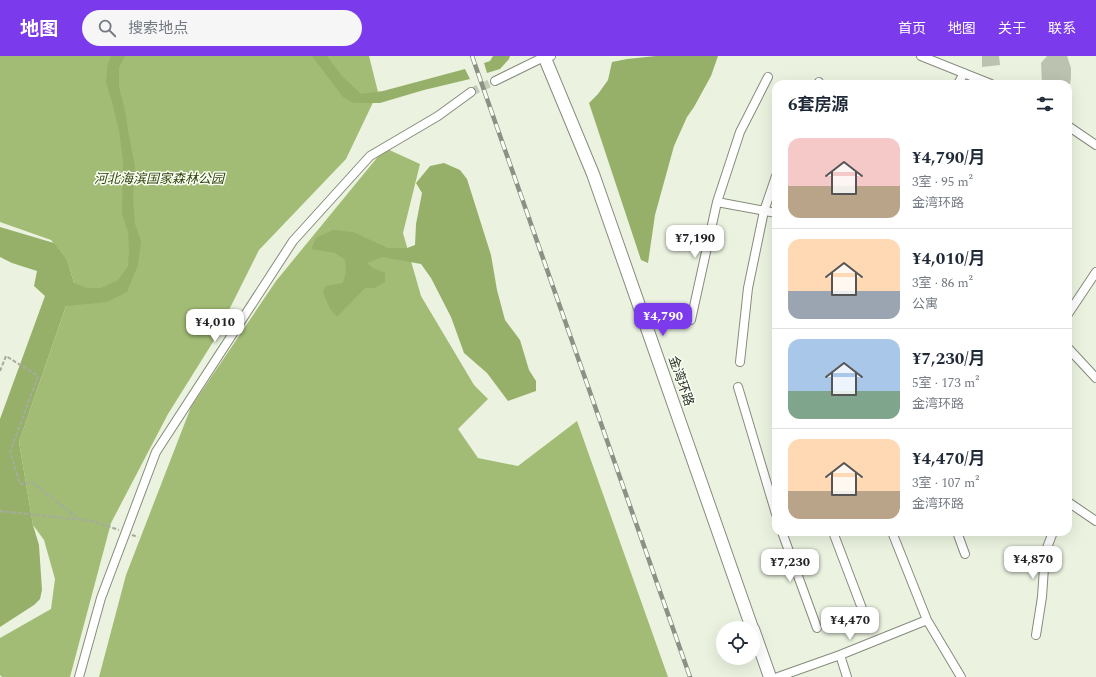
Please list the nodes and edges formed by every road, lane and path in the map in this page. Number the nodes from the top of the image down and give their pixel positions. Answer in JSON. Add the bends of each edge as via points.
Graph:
{"nodes":[{"id":1,"x":546,"y":56,"type":"edge"},
{"id":2,"x":921,"y":56,"type":"edge"},
{"id":3,"x":964,"y":73,"type":"junction"},
{"id":4,"x":768,"y":77,"type":"dead end"},
{"id":5,"x":960,"y":80,"type":"edge"},
{"id":6,"x":981,"y":80,"type":"edge"},
{"id":7,"x":496,"y":81,"type":"tunnel mouth"},
{"id":8,"x":471,"y":92,"type":"tunnel mouth"},
{"id":9,"x":1072,"y":129,"type":"edge"},
{"id":10,"x":1096,"y":145,"type":"edge"},
{"id":11,"x":772,"y":188,"type":"edge"},
{"id":12,"x":717,"y":202,"type":"junction"},
{"id":13,"x":764,"y":211,"type":"junction"},
{"id":14,"x":772,"y":212,"type":"edge"},
{"id":15,"x":1096,"y":272,"type":"edge"},
{"id":16,"x":1072,"y":308,"type":"edge"},
{"id":17,"x":692,"y":320,"type":"dead end"},
{"id":18,"x":1072,"y":352,"type":"edge"},
{"id":19,"x":740,"y":362,"type":"dead end"},
{"id":20,"x":0,"y":371,"type":"edge"},
{"id":21,"x":1096,"y":378,"type":"edge"},
{"id":22,"x":738,"y":387,"type":"dead end"},
{"id":23,"x":772,"y":501,"type":"edge"},
{"id":24,"x":1072,"y":505,"type":"edge"},
{"id":25,"x":0,"y":511,"type":"edge"},
{"id":26,"x":80,"y":520,"type":"junction"},
{"id":27,"x":1096,"y":521,"type":"edge"},
{"id":28,"x":122,"y":532,"type":"dead end"},
{"id":29,"x":130,"y":534,"type":"dead end"},
{"id":30,"x":138,"y":536,"type":"dead end"},
{"id":31,"x":783,"y":536,"type":"edge"},
{"id":32,"x":835,"y":536,"type":"edge"},
{"id":33,"x":894,"y":536,"type":"edge"},
{"id":34,"x":958,"y":536,"type":"edge"},
{"id":35,"x":1051,"y":536,"type":"edge"},
{"id":36,"x":965,"y":554,"type":"dead end"},
{"id":37,"x":866,"y":619,"type":"dead end"},
{"id":38,"x":927,"y":620,"type":"junction"},
{"id":39,"x":750,"y":621,"type":"edge"},
{"id":40,"x":817,"y":628,"type":"dead end"},
{"id":41,"x":1036,"y":634,"type":"dead end"},
{"id":42,"x":760,"y":649,"type":"edge"},
{"id":43,"x":840,"y":655,"type":"junction"},
{"id":44,"x":79,"y":677,"type":"edge"},
{"id":45,"x":770,"y":677,"type":"edge"},
{"id":46,"x":778,"y":677,"type":"edge"},
{"id":47,"x":848,"y":677,"type":"edge"},
{"id":48,"x":961,"y":677,"type":"edge"}],
"edges":[{"from":1,"to":7,"type":"street"},
{"from":1,"to":39,"type":"main road","name":"金湾环路","via":[[593,174]]},
{"from":2,"to":3,"type":"street"},
{"from":3,"to":5,"type":"street"},
{"from":3,"to":6,"type":"street"},
{"from":4,"to":12,"type":"street","via":[[740,132]]},
{"from":8,"to":44,"type":"street","via":[[438,116],[370,156],[294,241],[156,452],[101,598]]},
{"from":9,"to":10,"type":"street"},
{"from":11,"to":13,"type":"street"},
{"from":12,"to":13,"type":"street"},
{"from":12,"to":17,"type":"street"},
{"from":13,"to":14,"type":"street"},
{"from":13,"to":19,"type":"street","via":[[748,288]]},
{"from":15,"to":16,"type":"street"},
{"from":18,"to":21,"type":"street"},
{"from":20,"to":26,"type":"path","via":[[6,356],[38,376],[10,452],[20,484],[33,483]]},
{"from":22,"to":23,"type":"street"},
{"from":24,"to":27,"type":"street"},
{"from":25,"to":26,"type":"path"},
{"from":26,"to":28,"type":"path","via":[[92,521]]},
{"from":29,"to":30,"type":"path"},
{"from":31,"to":40,"type":"street"},
{"from":32,"to":37,"type":"street"},
{"from":33,"to":38,"type":"street"},
{"from":34,"to":36,"type":"street"},
{"from":35,"to":41,"type":"street","via":[[1045,553]]},
{"from":38,"to":43,"type":"street"},
{"from":38,"to":48,"type":"street"},
{"from":42,"to":45,"type":"main road","name":"金湾环路"},
{"from":43,"to":46,"type":"street"},
{"from":43,"to":47,"type":"street"}]}
